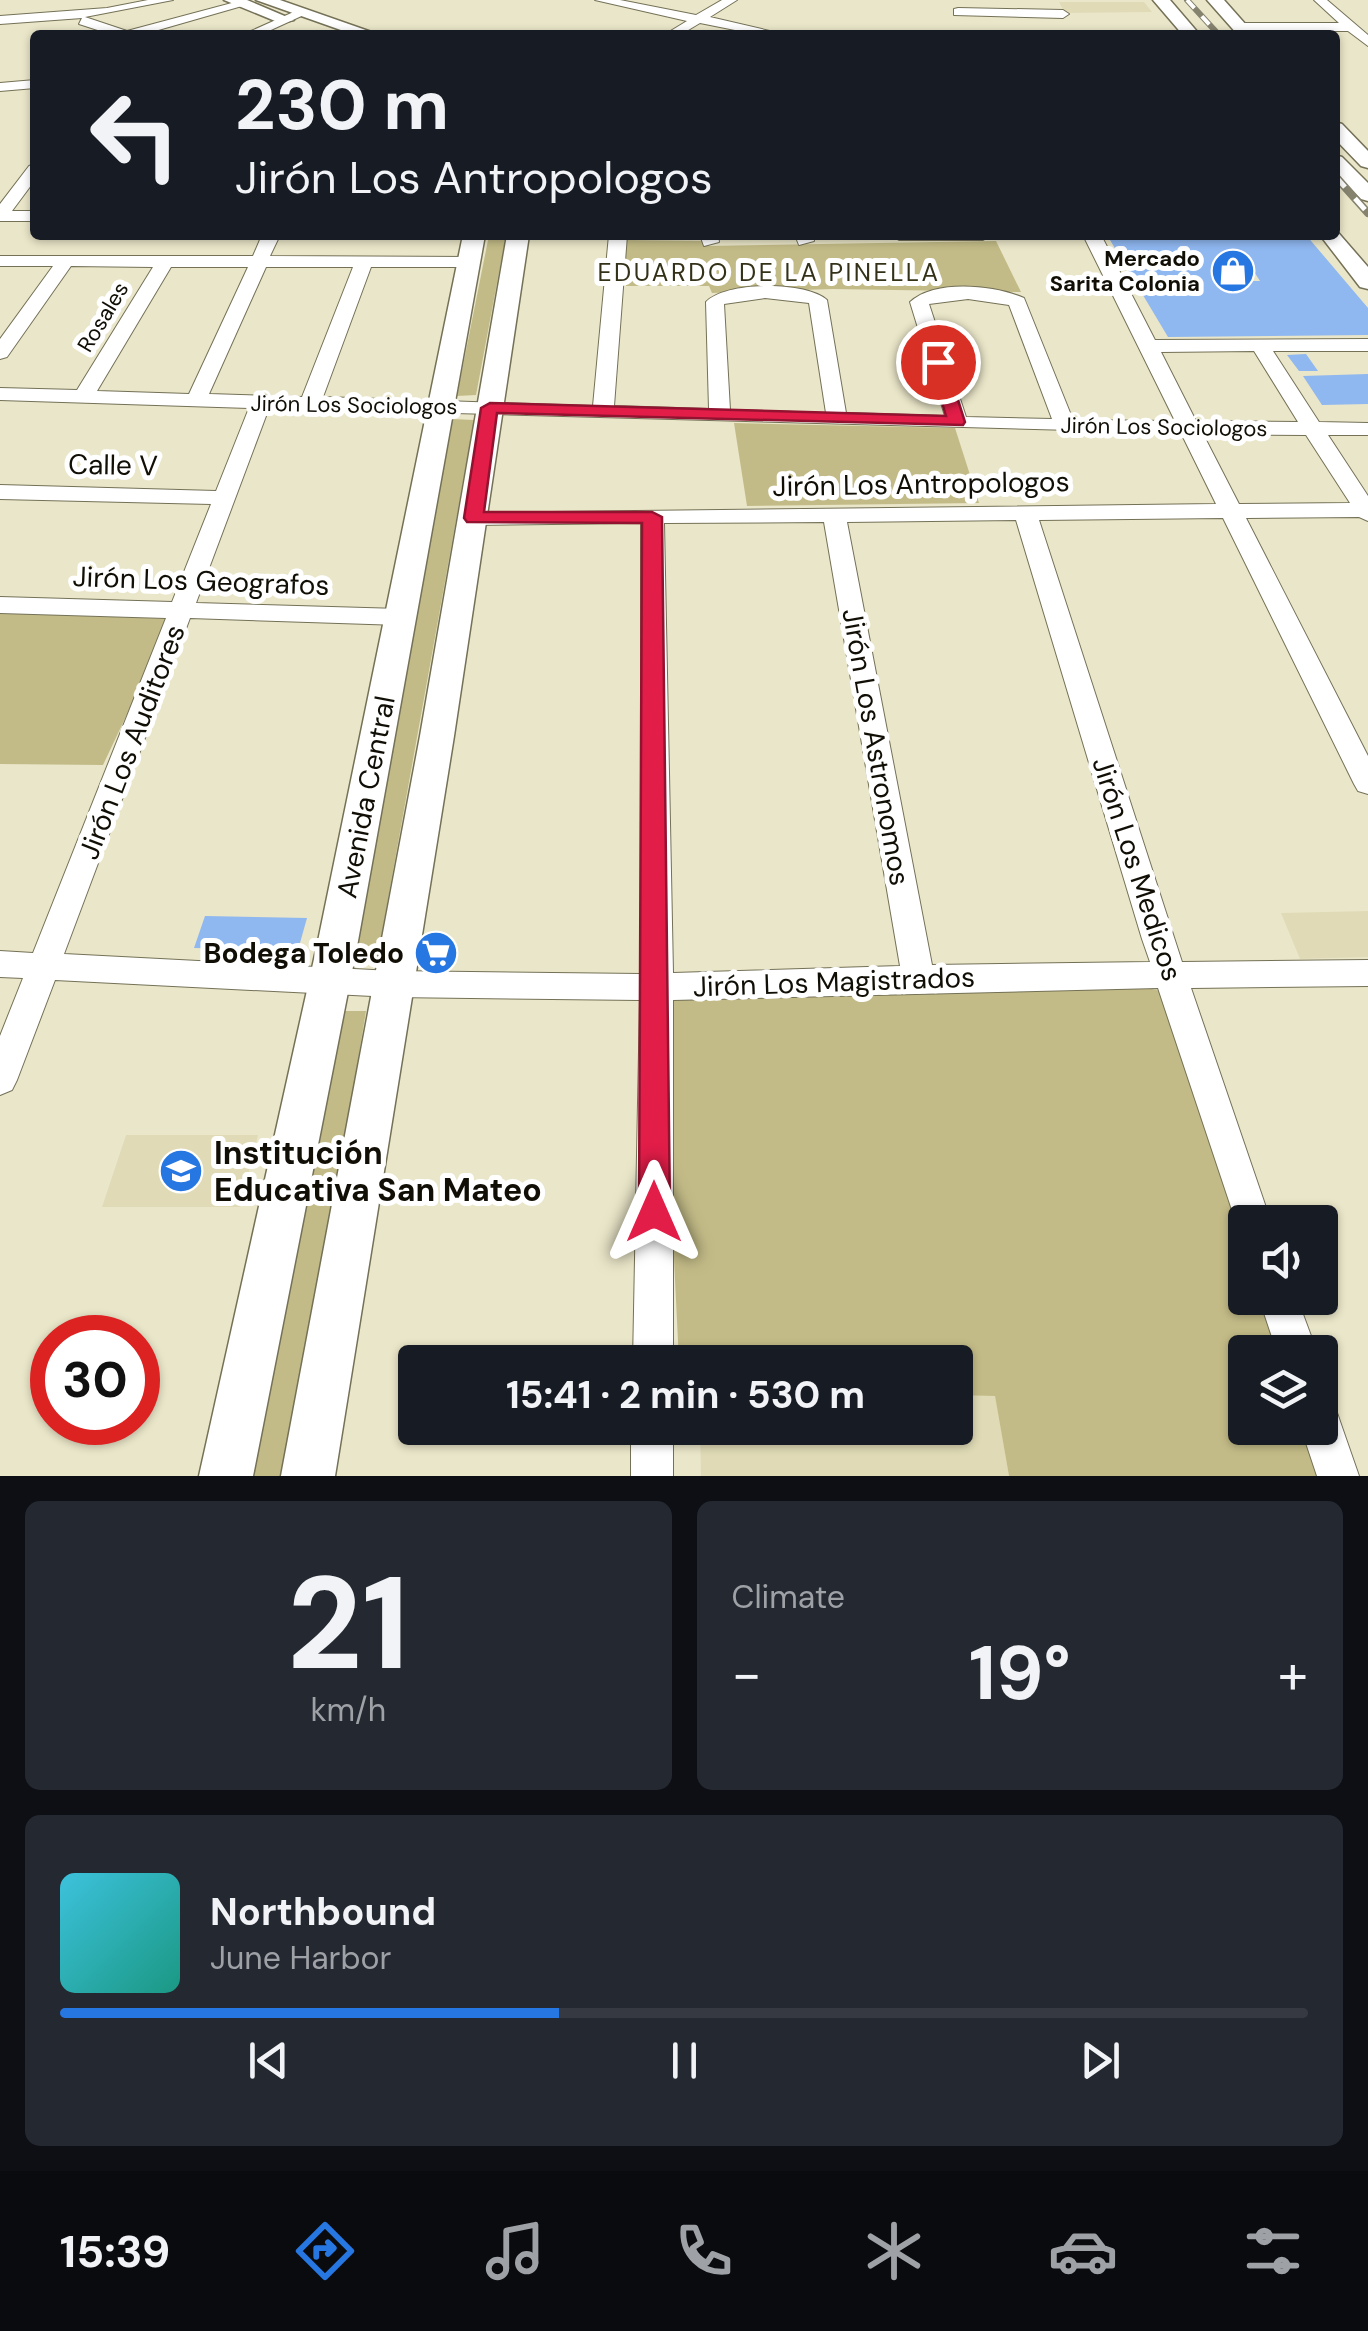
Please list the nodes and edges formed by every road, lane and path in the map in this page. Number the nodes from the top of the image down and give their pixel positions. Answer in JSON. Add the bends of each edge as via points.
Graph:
{"nodes":[{"id":1,"x":21,"y":0,"type":"edge"},
{"id":2,"x":76,"y":0,"type":"edge"},
{"id":3,"x":166,"y":0,"type":"edge"},
{"id":4,"x":264,"y":0,"type":"edge"},
{"id":5,"x":601,"y":0,"type":"edge"},
{"id":6,"x":731,"y":0,"type":"edge"},
{"id":7,"x":1161,"y":0,"type":"edge"},
{"id":8,"x":1320,"y":0,"type":"edge"},
{"id":9,"x":237,"y":2,"type":"edge"},
{"id":10,"x":1209,"y":6,"type":"edge"},
{"id":11,"x":958,"y":12,"type":"edge"},
{"id":12,"x":1064,"y":14,"type":"dead end"},
{"id":13,"x":301,"y":19,"type":"junction"},
{"id":14,"x":5,"y":20,"type":"edge"},
{"id":15,"x":701,"y":20,"type":"junction"},
{"id":16,"x":82,"y":24,"type":"edge"},
{"id":17,"x":162,"y":26,"type":"junction"},
{"id":18,"x":1350,"y":27,"type":"junction"},
{"id":19,"x":141,"y":30,"type":"edge"},
{"id":20,"x":154,"y":30,"type":"edge"},
{"id":21,"x":265,"y":30,"type":"edge"},
{"id":22,"x":283,"y":30,"type":"edge"},
{"id":23,"x":321,"y":30,"type":"edge"},
{"id":24,"x":350,"y":30,"type":"edge"},
{"id":25,"x":680,"y":30,"type":"edge"},
{"id":26,"x":754,"y":30,"type":"edge"},
{"id":27,"x":1188,"y":30,"type":"edge"},
{"id":28,"x":1235,"y":30,"type":"edge"},
{"id":29,"x":1282,"y":30,"type":"edge"},
{"id":30,"x":0,"y":40,"type":"edge"},
{"id":31,"x":1368,"y":42,"type":"edge"},
{"id":32,"x":30,"y":84,"type":"edge"},
{"id":33,"x":0,"y":86,"type":"edge"},
{"id":34,"x":1340,"y":133,"type":"edge"},
{"id":35,"x":1368,"y":162,"type":"edge"},
{"id":36,"x":30,"y":172,"type":"edge"},
{"id":37,"x":1340,"y":172,"type":"edge"},
{"id":38,"x":30,"y":175,"type":"edge"},
{"id":39,"x":0,"y":176,"type":"edge"},
{"id":40,"x":1355,"y":204,"type":"edge"},
{"id":41,"x":0,"y":215,"type":"edge"},
{"id":42,"x":30,"y":216,"type":"edge"},
{"id":43,"x":269,"y":240,"type":"edge"},
{"id":44,"x":517,"y":240,"type":"edge"},
{"id":45,"x":618,"y":240,"type":"edge"},
{"id":46,"x":1094,"y":240,"type":"edge"},
{"id":47,"x":472,"y":248,"type":"edge"},
{"id":48,"x":1368,"y":254,"type":"edge"},
{"id":49,"x":0,"y":261,"type":"edge"},
{"id":50,"x":65,"y":262,"type":"junction"},
{"id":51,"x":166,"y":262,"type":"junction"},
{"id":52,"x":261,"y":262,"type":"junction"},
{"id":53,"x":364,"y":262,"type":"junction"},
{"id":54,"x":1368,"y":282,"type":"edge"},
{"id":55,"x":1368,"y":345,"type":"edge"},
{"id":56,"x":1144,"y":346,"type":"junction"},
{"id":57,"x":1260,"y":346,"type":"junction"},
{"id":58,"x":0,"y":353,"type":"edge"},
{"id":59,"x":0,"y":394,"type":"edge"},
{"id":60,"x":83,"y":397,"type":"junction"},
{"id":61,"x":196,"y":401,"type":"junction"},
{"id":62,"x":261,"y":403,"type":"junction"},
{"id":63,"x":310,"y":404,"type":"junction"},
{"id":64,"x":442,"y":406,"type":"junction"},
{"id":65,"x":490,"y":408,"type":"junction"},
{"id":66,"x":603,"y":412,"type":"junction"},
{"id":67,"x":720,"y":416,"type":"junction"},
{"id":68,"x":838,"y":419,"type":"junction"},
{"id":69,"x":957,"y":422,"type":"junction"},
{"id":70,"x":1065,"y":426,"type":"junction"},
{"id":71,"x":1190,"y":429,"type":"junction"},
{"id":72,"x":1313,"y":429,"type":"junction"},
{"id":73,"x":1368,"y":429,"type":"edge"},
{"id":74,"x":0,"y":492,"type":"edge"},
{"id":75,"x":224,"y":498,"type":"junction"},
{"id":76,"x":1230,"y":512,"type":"junction"},
{"id":77,"x":1367,"y":512,"type":"edge"},
{"id":78,"x":1025,"y":513,"type":"junction"},
{"id":79,"x":834,"y":516,"type":"junction"},
{"id":80,"x":652,"y":517,"type":"junction"},
{"id":81,"x":474,"y":518,"type":"junction"},
{"id":82,"x":0,"y":605,"type":"edge"},
{"id":83,"x":184,"y":610,"type":"junction"},
{"id":84,"x":400,"y":617,"type":"junction"},
{"id":85,"x":1368,"y":784,"type":"edge"},
{"id":86,"x":0,"y":964,"type":"edge"},
{"id":87,"x":44,"y":966,"type":"junction"},
{"id":88,"x":1368,"y":973,"type":"edge"},
{"id":89,"x":1170,"y":976,"type":"junction"},
{"id":90,"x":918,"y":978,"type":"junction"},
{"id":91,"x":330,"y":980,"type":"junction"},
{"id":92,"x":392,"y":984,"type":"junction"},
{"id":93,"x":656,"y":987,"type":"junction"},
{"id":94,"x":0,"y":1080,"type":"edge"},
{"id":95,"x":1247,"y":1205,"type":"edge"},
{"id":96,"x":653,"y":1345,"type":"edge"},
{"id":97,"x":652,"y":1445,"type":"edge"},
{"id":98,"x":1328,"y":1445,"type":"edge"},
{"id":99,"x":226,"y":1476,"type":"edge"},
{"id":100,"x":308,"y":1476,"type":"edge"},
{"id":101,"x":652,"y":1476,"type":"edge"},
{"id":102,"x":1338,"y":1476,"type":"edge"}],
"edges":[{"from":1,"to":14,"type":"street"},
{"from":2,"to":16,"type":"street"},
{"from":3,"to":16,"type":"street"},
{"from":4,"to":13,"type":"main road"},
{"from":5,"to":15,"type":"street"},
{"from":6,"to":15,"type":"street"},
{"from":7,"to":27,"type":"main road"},
{"from":8,"to":18,"type":"street"},
{"from":9,"to":13,"type":"main road"},
{"from":9,"to":17,"type":"street"},
{"from":10,"to":28,"type":"main road"},
{"from":11,"to":12,"type":"street"},
{"from":13,"to":21,"type":"street"},
{"from":13,"to":22,"type":"street"},
{"from":13,"to":23,"type":"main road"},
{"from":13,"to":24,"type":"main road"},
{"from":14,"to":16,"type":"street"},
{"from":14,"to":30,"type":"street"},
{"from":15,"to":25,"type":"street"},
{"from":15,"to":26,"type":"street"},
{"from":17,"to":19,"type":"street"},
{"from":17,"to":20,"type":"street"},
{"from":18,"to":29,"type":"street"},
{"from":18,"to":31,"type":"street"},
{"from":32,"to":33,"type":"street"},
{"from":34,"to":35,"type":"main road"},
{"from":36,"to":39,"type":"street"},
{"from":37,"to":40,"type":"main road"},
{"from":38,"to":41,"type":"street"},
{"from":40,"to":48,"type":"main road"},
{"from":40,"to":54,"type":"main road"},
{"from":41,"to":42,"type":"street"},
{"from":43,"to":52,"type":"street"},
{"from":44,"to":65,"type":"main road","name":"Avenida Central"},
{"from":45,"to":66,"type":"street"},
{"from":46,"to":56,"type":"street"},
{"from":47,"to":53,"type":"street"},
{"from":47,"to":64,"type":"main road","name":"Avenida Central"},
{"from":49,"to":50,"type":"street"},
{"from":50,"to":51,"type":"street"},
{"from":50,"to":58,"type":"street"},
{"from":51,"to":52,"type":"street"},
{"from":51,"to":60,"type":"street","name":"Rosales"},
{"from":52,"to":53,"type":"street"},
{"from":52,"to":61,"type":"street"},
{"from":53,"to":63,"type":"street"},
{"from":55,"to":57,"type":"street"},
{"from":56,"to":57,"type":"street"},
{"from":56,"to":71,"type":"street"},
{"from":57,"to":72,"type":"street"},
{"from":59,"to":60,"type":"street","name":"Jirón Los Sociologos"},
{"from":60,"to":61,"type":"street","name":"Jirón Los Sociologos"},
{"from":61,"to":62,"type":"street","name":"Jirón Los Sociologos"},
{"from":62,"to":63,"type":"street","name":"Jirón Los Sociologos"},
{"from":62,"to":75,"type":"street","name":"Jirón Los Auditores"},
{"from":63,"to":64,"type":"street","name":"Jirón Los Sociologos"},
{"from":64,"to":65,"type":"street","name":"Jirón Los Sociologos"},
{"from":64,"to":84,"type":"main road","name":"Avenida Central"},
{"from":65,"to":66,"type":"street","name":"Jirón Los Sociologos"},
{"from":65,"to":81,"type":"main road","name":"Avenida Central"},
{"from":66,"to":67,"type":"street","name":"Jirón Los Sociologos"},
{"from":67,"to":68,"type":"street","name":"Jirón Los Sociologos"},
{"from":67,"to":68,"type":"street","via":[[714,302],[720,296],[812,296],[818,300]]},
{"from":68,"to":69,"type":"street","name":"Jirón Los Sociologos"},
{"from":69,"to":70,"type":"street","name":"Jirón Los Sociologos"},
{"from":69,"to":70,"type":"street","via":[[919,302],[924,297],[1009,296],[1017,302]]},
{"from":70,"to":71,"type":"street","name":"Jirón Los Sociologos"},
{"from":71,"to":72,"type":"street","name":"Jirón Los Sociologos"},
{"from":71,"to":76,"type":"street"},
{"from":72,"to":73,"type":"street","name":"Jirón Los Sociologos"},
{"from":72,"to":77,"type":"street"},
{"from":74,"to":75,"type":"street","name":"Calle V"},
{"from":75,"to":83,"type":"street","name":"Jirón Los Auditores"},
{"from":76,"to":77,"type":"street","name":"Jirón Los Antropologos"},
{"from":76,"to":78,"type":"street","name":"Jirón Los Antropologos"},
{"from":76,"to":85,"type":"street"},
{"from":78,"to":79,"type":"street","name":"Jirón Los Antropologos"},
{"from":78,"to":89,"type":"street","name":"Jirón Los Medicos"},
{"from":79,"to":80,"type":"street","name":"Jirón Los Antropologos"},
{"from":79,"to":90,"type":"street","name":"Jirón Los Astronomos"},
{"from":80,"to":81,"type":"street","name":"Jirón Los Antropologos"},
{"from":80,"to":93,"type":"street"},
{"from":81,"to":92,"type":"main road","name":"Avenida Central"},
{"from":82,"to":83,"type":"street","name":"Jirón Los Geografos"},
{"from":83,"to":84,"type":"street","name":"Jirón Los Geografos"},
{"from":83,"to":87,"type":"street","name":"Jirón Los Auditores"},
{"from":84,"to":91,"type":"main road","name":"Avenida Central"},
{"from":86,"to":87,"type":"street","name":"Jirón Los Magistrados"},
{"from":87,"to":91,"type":"street","name":"Jirón Los Magistrados"},
{"from":87,"to":94,"type":"street","name":"Jirón Los Auditores"},
{"from":88,"to":89,"type":"street","name":"Jirón Los Magistrados"},
{"from":89,"to":90,"type":"street","name":"Jirón Los Magistrados"},
{"from":89,"to":95,"type":"street","name":"Jirón Los Medicos"},
{"from":90,"to":93,"type":"street","name":"Jirón Los Magistrados"},
{"from":91,"to":92,"type":"street","name":"Jirón Los Magistrados"},
{"from":91,"to":99,"type":"main road","name":"Avenida Central"},
{"from":92,"to":93,"type":"street","name":"Jirón Los Magistrados"},
{"from":92,"to":100,"type":"main road","name":"Avenida Central"},
{"from":93,"to":96,"type":"street"},
{"from":97,"to":101,"type":"street"},
{"from":98,"to":102,"type":"street"}]}
